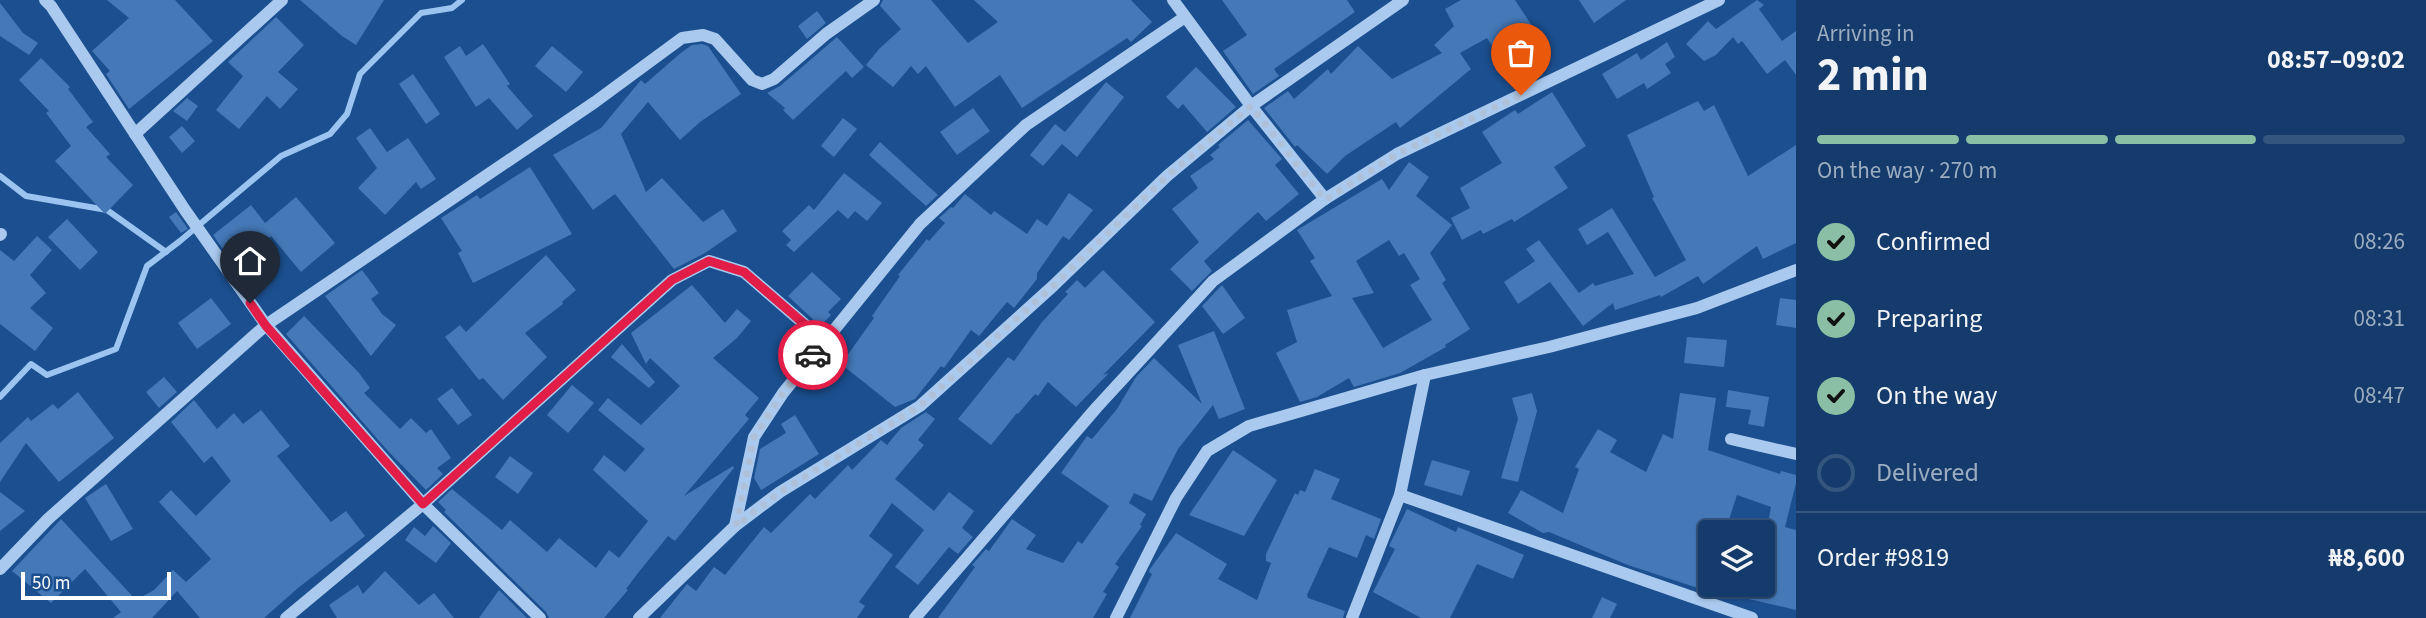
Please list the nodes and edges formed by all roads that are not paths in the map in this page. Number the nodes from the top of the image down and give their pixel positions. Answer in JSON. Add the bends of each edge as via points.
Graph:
{"nodes":[{"id":1,"x":282,"y":0,"type":"edge"},
{"id":2,"x":874,"y":0,"type":"edge"},
{"id":3,"x":1173,"y":0,"type":"edge"},
{"id":4,"x":1403,"y":0,"type":"edge"},
{"id":5,"x":1719,"y":0,"type":"edge"},
{"id":6,"x":50,"y":2,"type":"edge"},
{"id":7,"x":1185,"y":17,"type":"junction"},
{"id":8,"x":1251,"y":106,"type":"junction"},
{"id":9,"x":135,"y":134,"type":"junction"},
{"id":10,"x":1325,"y":200,"type":"junction"},
{"id":11,"x":1796,"y":270,"type":"edge"},
{"id":12,"x":266,"y":326,"type":"junction"},
{"id":13,"x":824,"y":341,"type":"junction"},
{"id":14,"x":1425,"y":375,"type":"junction"},
{"id":15,"x":1731,"y":439,"type":"dead end"},
{"id":16,"x":1796,"y":454,"type":"edge"},
{"id":17,"x":1401,"y":495,"type":"junction"},
{"id":18,"x":423,"y":504,"type":"junction"},
{"id":19,"x":736,"y":526,"type":"junction"},
{"id":20,"x":0,"y":569,"type":"edge"},
{"id":21,"x":286,"y":618,"type":"edge"},
{"id":22,"x":540,"y":618,"type":"edge"},
{"id":23,"x":639,"y":618,"type":"edge"},
{"id":24,"x":915,"y":618,"type":"edge"},
{"id":25,"x":1116,"y":618,"type":"edge"},
{"id":26,"x":1352,"y":618,"type":"edge"},
{"id":27,"x":1752,"y":618,"type":"edge"}],
"edges":[{"from":1,"to":9,"type":"street"},
{"from":2,"to":12,"type":"street","via":[[774,79],[762,83],[752,80],[715,39],[702,35],[682,38]]},
{"from":3,"to":7,"type":"street"},
{"from":4,"to":8,"type":"street"},
{"from":5,"to":10,"type":"street","via":[[1397,154]]},
{"from":6,"to":9,"type":"street"},
{"from":7,"to":8,"type":"street"},
{"from":7,"to":13,"type":"street","via":[[1026,125],[920,224]]},
{"from":8,"to":10,"type":"street"},
{"from":8,"to":19,"type":"street","via":[[1167,176],[920,406],[780,492]]},
{"from":9,"to":12,"type":"street"},
{"from":10,"to":24,"type":"street","via":[[1213,281]]},
{"from":11,"to":14,"type":"street","via":[[1697,308]]},
{"from":12,"to":18,"type":"street"},
{"from":12,"to":20,"type":"street","via":[[48,519]]},
{"from":13,"to":18,"type":"street","via":[[744,272],[709,261],[672,280]]},
{"from":13,"to":19,"type":"street","via":[[754,437]]},
{"from":14,"to":17,"type":"street"},
{"from":14,"to":25,"type":"street","via":[[1249,426],[1207,451],[1176,498]]},
{"from":15,"to":16,"type":"street"},
{"from":17,"to":26,"type":"street"},
{"from":17,"to":27,"type":"street"},
{"from":18,"to":21,"type":"street"},
{"from":18,"to":22,"type":"street"},
{"from":19,"to":23,"type":"street"}]}
